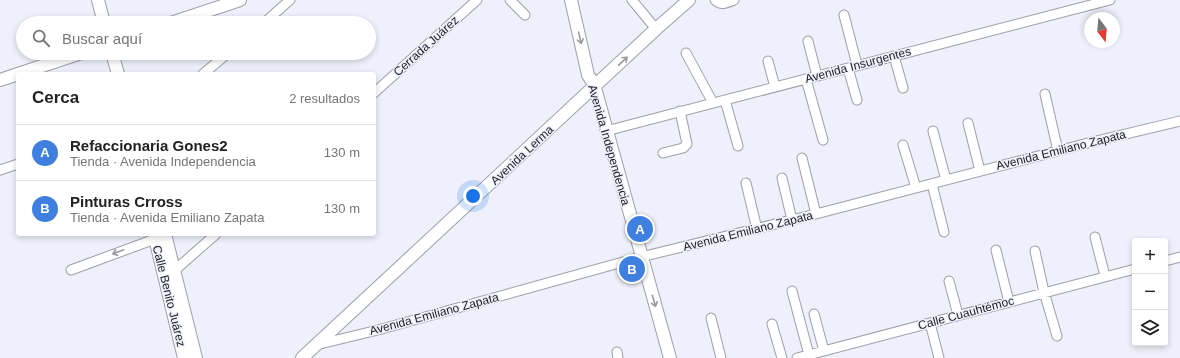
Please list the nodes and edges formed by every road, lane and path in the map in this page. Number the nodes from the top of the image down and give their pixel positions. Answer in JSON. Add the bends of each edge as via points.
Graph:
{"nodes":[{"id":1,"x":98,"y":0,"type":"edge"},
{"id":2,"x":240,"y":0,"type":"edge"},
{"id":3,"x":290,"y":0,"type":"edge"},
{"id":4,"x":477,"y":0,"type":"edge"},
{"id":5,"x":510,"y":0,"type":"edge"},
{"id":6,"x":571,"y":0,"type":"edge"},
{"id":7,"x":632,"y":0,"type":"edge"},
{"id":8,"x":690,"y":0,"type":"edge"},
{"id":9,"x":715,"y":0,"type":"edge"},
{"id":10,"x":734,"y":0,"type":"edge"},
{"id":11,"x":1110,"y":0,"type":"edge"},
{"id":12,"x":1078,"y":4,"type":"edge"},
{"id":13,"x":525,"y":15,"type":"dead end"},
{"id":14,"x":844,"y":15,"type":"dead end"},
{"id":15,"x":102,"y":16,"type":"edge"},
{"id":16,"x":192,"y":16,"type":"edge"},
{"id":17,"x":272,"y":16,"type":"edge"},
{"id":18,"x":653,"y":25,"type":"junction"},
{"id":19,"x":808,"y":41,"type":"dead end"},
{"id":20,"x":686,"y":53,"type":"dead end"},
{"id":21,"x":894,"y":56,"type":"junction"},
{"id":22,"x":60,"y":60,"type":"edge"},
{"id":23,"x":114,"y":60,"type":"edge"},
{"id":24,"x":220,"y":60,"type":"edge"},
{"id":25,"x":768,"y":60,"type":"dead end"},
{"id":26,"x":857,"y":65,"type":"junction"},
{"id":27,"x":848,"y":68,"type":"junction"},
{"id":28,"x":24,"y":72,"type":"edge"},
{"id":29,"x":117,"y":72,"type":"edge"},
{"id":30,"x":205,"y":72,"type":"edge"},
{"id":31,"x":16,"y":75,"type":"edge"},
{"id":32,"x":817,"y":76,"type":"junction"},
{"id":33,"x":806,"y":79,"type":"junction"},
{"id":34,"x":0,"y":80,"type":"edge"},
{"id":35,"x":592,"y":82,"type":"junction"},
{"id":36,"x":776,"y":86,"type":"junction"},
{"id":37,"x":903,"y":88,"type":"dead end"},
{"id":38,"x":376,"y":91,"type":"edge"},
{"id":39,"x":1045,"y":94,"type":"dead end"},
{"id":40,"x":725,"y":100,"type":"junction"},
{"id":41,"x":857,"y":100,"type":"dead end"},
{"id":42,"x":712,"y":103,"type":"junction"},
{"id":43,"x":680,"y":111,"type":"junction"},
{"id":44,"x":1180,"y":121,"type":"edge"},
{"id":45,"x":968,"y":123,"type":"dead end"},
{"id":46,"x":606,"y":131,"type":"junction"},
{"id":47,"x":933,"y":131,"type":"dead end"},
{"id":48,"x":823,"y":140,"type":"dead end"},
{"id":49,"x":903,"y":145,"type":"dead end"},
{"id":50,"x":738,"y":146,"type":"dead end"},
{"id":51,"x":1058,"y":151,"type":"junction"},
{"id":52,"x":663,"y":153,"type":"dead end"},
{"id":53,"x":802,"y":158,"type":"dead end"},
{"id":54,"x":16,"y":165,"type":"edge"},
{"id":55,"x":0,"y":170,"type":"edge"},
{"id":56,"x":980,"y":171,"type":"junction"},
{"id":57,"x":782,"y":178,"type":"dead end"},
{"id":58,"x":946,"y":180,"type":"junction"},
{"id":59,"x":746,"y":183,"type":"dead end"},
{"id":60,"x":932,"y":184,"type":"junction"},
{"id":61,"x":916,"y":188,"type":"junction"},
{"id":62,"x":816,"y":214,"type":"junction"},
{"id":63,"x":792,"y":220,"type":"junction"},
{"id":64,"x":757,"y":229,"type":"junction"},
{"id":65,"x":944,"y":232,"type":"dead end"},
{"id":66,"x":158,"y":236,"type":"edge"},
{"id":67,"x":214,"y":236,"type":"edge"},
{"id":68,"x":1094,"y":236,"type":"dead end"},
{"id":69,"x":996,"y":250,"type":"dead end"},
{"id":70,"x":1035,"y":251,"type":"dead end"},
{"id":71,"x":642,"y":257,"type":"junction"},
{"id":72,"x":1180,"y":257,"type":"edge"},
{"id":73,"x":1168,"y":260,"type":"edge"},
{"id":74,"x":71,"y":270,"type":"dead end"},
{"id":75,"x":1132,"y":270,"type":"edge"},
{"id":76,"x":174,"y":271,"type":"junction"},
{"id":77,"x":1105,"y":276,"type":"junction"},
{"id":78,"x":949,"y":282,"type":"dead end"},
{"id":79,"x":792,"y":291,"type":"dead end"},
{"id":80,"x":1044,"y":292,"type":"junction"},
{"id":81,"x":1009,"y":302,"type":"junction"},
{"id":82,"x":814,"y":314,"type":"dead end"},
{"id":83,"x":958,"y":315,"type":"junction"},
{"id":84,"x":711,"y":318,"type":"dead end"},
{"id":85,"x":930,"y":323,"type":"junction"},
{"id":86,"x":772,"y":324,"type":"dead end"},
{"id":87,"x":1057,"y":336,"type":"dead end"},
{"id":88,"x":316,"y":345,"type":"junction"},
{"id":89,"x":824,"y":351,"type":"junction"},
{"id":90,"x":809,"y":355,"type":"junction"},
{"id":91,"x":184,"y":358,"type":"edge"},
{"id":92,"x":196,"y":358,"type":"edge"},
{"id":93,"x":302,"y":358,"type":"edge"},
{"id":94,"x":670,"y":358,"type":"edge"},
{"id":95,"x":721,"y":358,"type":"edge"},
{"id":96,"x":782,"y":358,"type":"edge"},
{"id":97,"x":797,"y":358,"type":"edge"},
{"id":98,"x":939,"y":358,"type":"edge"}],
"edges":[{"from":1,"to":15,"type":"main road"},
{"from":2,"to":16,"type":"main road"},
{"from":3,"to":17,"type":"street"},
{"from":4,"to":38,"type":"street","name":"Cerrada Juárez"},
{"from":5,"to":13,"type":"street"},
{"from":6,"to":35,"type":"main road","name":"Avenida Independencia","one_way":true},
{"from":7,"to":18,"type":"street"},
{"from":8,"to":18,"type":"main road","name":"Avenida Lerma"},
{"from":9,"to":10,"type":"street","via":[[726,4]]},
{"from":11,"to":12,"type":"street","name":"Avenida Insurgentes"},
{"from":12,"to":21,"type":"street","name":"Avenida Insurgentes"},
{"from":14,"to":26,"type":"street"},
{"from":35,"to":18,"type":"main road","name":"Avenida Lerma","one_way":true},
{"from":19,"to":32,"type":"street"},
{"from":20,"to":42,"type":"street"},
{"from":21,"to":26,"type":"street","name":"Avenida Insurgentes"},
{"from":21,"to":37,"type":"street"},
{"from":22,"to":28,"type":"main road"},
{"from":23,"to":29,"type":"main road"},
{"from":24,"to":30,"type":"street"},
{"from":25,"to":36,"type":"street"},
{"from":26,"to":27,"type":"street","name":"Avenida Insurgentes"},
{"from":27,"to":32,"type":"street","name":"Avenida Insurgentes"},
{"from":27,"to":41,"type":"street"},
{"from":31,"to":34,"type":"main road"},
{"from":32,"to":33,"type":"street","name":"Avenida Insurgentes"},
{"from":33,"to":36,"type":"street","name":"Avenida Insurgentes"},
{"from":33,"to":48,"type":"street"},
{"from":35,"to":46,"type":"main road","name":"Avenida Independencia"},
{"from":35,"to":88,"type":"main road","name":"Avenida Lerma"},
{"from":36,"to":40,"type":"street","name":"Avenida Insurgentes"},
{"from":39,"to":51,"type":"street"},
{"from":40,"to":42,"type":"street","name":"Avenida Insurgentes"},
{"from":40,"to":50,"type":"street"},
{"from":42,"to":43,"type":"street","name":"Avenida Insurgentes"},
{"from":43,"to":46,"type":"street","name":"Avenida Insurgentes"},
{"from":43,"to":52,"type":"street","via":[[686,146]]},
{"from":44,"to":51,"type":"street","name":"Avenida Emiliano Zapata"},
{"from":45,"to":56,"type":"street"},
{"from":46,"to":71,"type":"main road","name":"Avenida Independencia"},
{"from":47,"to":58,"type":"street"},
{"from":49,"to":61,"type":"street"},
{"from":51,"to":56,"type":"street","name":"Avenida Emiliano Zapata"},
{"from":53,"to":62,"type":"street"},
{"from":54,"to":55,"type":"street"},
{"from":56,"to":58,"type":"street","name":"Avenida Emiliano Zapata"},
{"from":57,"to":63,"type":"street"},
{"from":58,"to":60,"type":"street","name":"Avenida Emiliano Zapata"},
{"from":59,"to":64,"type":"street"},
{"from":60,"to":61,"type":"street","name":"Avenida Emiliano Zapata"},
{"from":60,"to":65,"type":"street"},
{"from":61,"to":62,"type":"street","name":"Avenida Emiliano Zapata"},
{"from":62,"to":63,"type":"street","name":"Avenida Emiliano Zapata"},
{"from":63,"to":64,"type":"street","name":"Avenida Emiliano Zapata"},
{"from":64,"to":71,"type":"street","name":"Avenida Emiliano Zapata"},
{"from":66,"to":74,"type":"street","one_way":true},
{"from":66,"to":76,"type":"main road","name":"Calle Benito Juárez"},
{"from":66,"to":91,"type":"main road","name":"Calle Benito Juárez"},
{"from":67,"to":76,"type":"street"},
{"from":68,"to":77,"type":"street"},
{"from":69,"to":81,"type":"street"},
{"from":70,"to":80,"type":"street"},
{"from":71,"to":88,"type":"street","name":"Avenida Emiliano Zapata"},
{"from":71,"to":94,"type":"main road","name":"Avenida Independencia","one_way":true},
{"from":72,"to":73,"type":"street"},
{"from":75,"to":77,"type":"street","name":"Calle Cuauhtémoc"},
{"from":76,"to":92,"type":"main road","name":"Calle Benito Juárez"},
{"from":77,"to":80,"type":"street","name":"Calle Cuauhtémoc"},
{"from":78,"to":83,"type":"street"},
{"from":79,"to":90,"type":"street"},
{"from":80,"to":81,"type":"street","name":"Calle Cuauhtémoc"},
{"from":80,"to":87,"type":"street"},
{"from":81,"to":83,"type":"street","name":"Calle Cuauhtémoc"},
{"from":82,"to":89,"type":"street"},
{"from":83,"to":85,"type":"street","name":"Calle Cuauhtémoc"},
{"from":84,"to":95,"type":"street"},
{"from":85,"to":89,"type":"street","name":"Calle Cuauhtémoc"},
{"from":85,"to":98,"type":"street"},
{"from":86,"to":96,"type":"street"},
{"from":88,"to":93,"type":"main road","name":"Avenida Lerma"},
{"from":89,"to":90,"type":"street","name":"Calle Cuauhtémoc"},
{"from":90,"to":97,"type":"street","name":"Calle Cuauhtémoc"}]}
